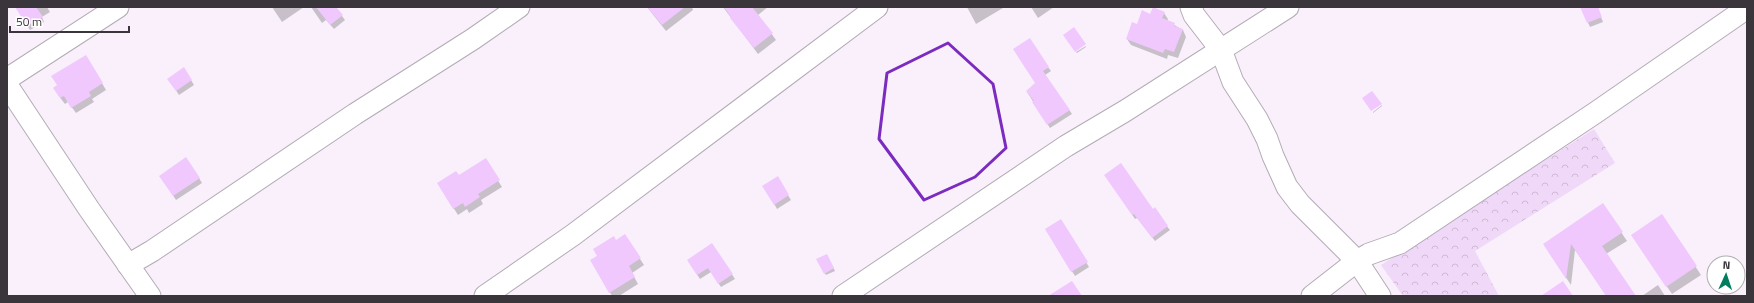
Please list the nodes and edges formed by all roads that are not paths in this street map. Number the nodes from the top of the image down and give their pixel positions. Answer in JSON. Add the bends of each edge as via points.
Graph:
{"nodes":[{"id":1,"x":118,"y":7,"type":"edge"},
{"id":2,"x":519,"y":7,"type":"edge"},
{"id":3,"x":877,"y":7,"type":"edge"},
{"id":4,"x":1191,"y":7,"type":"edge"},
{"id":5,"x":1288,"y":7,"type":"edge"},
{"id":6,"x":1747,"y":8,"type":"edge"},
{"id":7,"x":1221,"y":50,"type":"junction"},
{"id":8,"x":7,"y":79,"type":"edge"},
{"id":9,"x":7,"y":85,"type":"edge"},
{"id":10,"x":1357,"y":261,"type":"junction"},
{"id":11,"x":128,"y":265,"type":"junction"},
{"id":12,"x":150,"y":296,"type":"edge"},
{"id":13,"x":485,"y":296,"type":"edge"},
{"id":14,"x":843,"y":296,"type":"edge"},
{"id":15,"x":1312,"y":296,"type":"edge"},
{"id":16,"x":1380,"y":296,"type":"edge"}],
"edges":[{"from":1,"to":8,"type":"street"},
{"from":2,"to":11,"type":"street"},
{"from":3,"to":13,"type":"street","via":[[579,230]]},
{"from":4,"to":7,"type":"street","via":[[1194,15]]},
{"from":5,"to":7,"type":"street"},
{"from":6,"to":10,"type":"street","via":[[1400,243]]},
{"from":7,"to":10,"type":"street","via":[[1233,82],[1257,119],[1287,187],[1300,204]]},
{"from":7,"to":14,"type":"street","via":[[1066,146]]},
{"from":9,"to":11,"type":"street"},
{"from":10,"to":15,"type":"street"},
{"from":10,"to":16,"type":"street"},
{"from":11,"to":12,"type":"street"}]}
